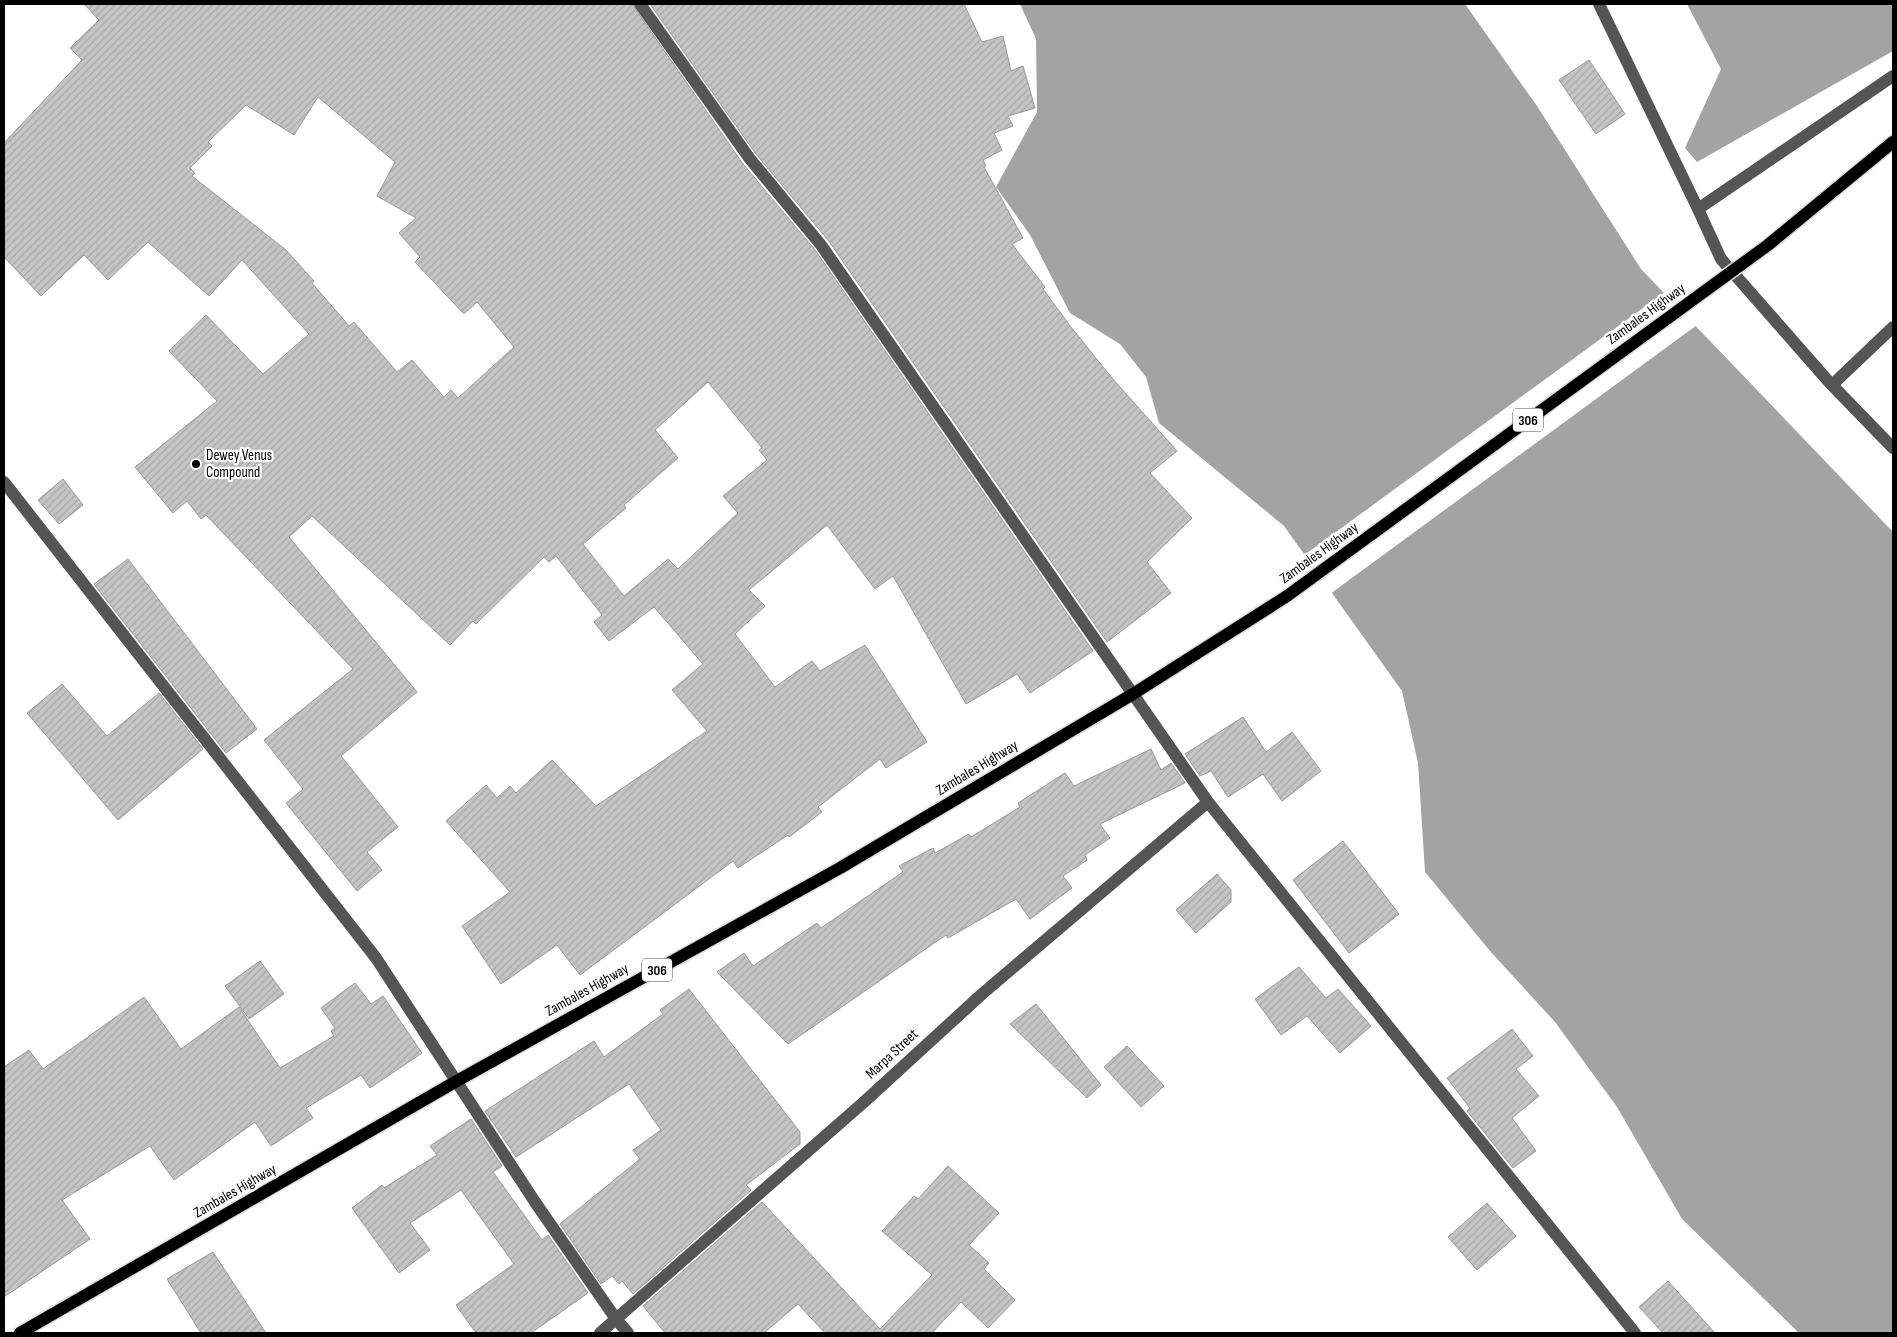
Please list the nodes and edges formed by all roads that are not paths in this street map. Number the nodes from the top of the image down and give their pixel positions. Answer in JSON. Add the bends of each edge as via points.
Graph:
{"nodes":[{"id":1,"x":640,"y":4,"type":"edge"},
{"id":2,"x":1599,"y":4,"type":"edge"},
{"id":3,"x":1893,"y":76,"type":"edge"},
{"id":4,"x":1893,"y":142,"type":"edge"},
{"id":5,"x":1698,"y":209,"type":"junction"},
{"id":6,"x":1893,"y":327,"type":"edge"},
{"id":7,"x":1832,"y":385,"type":"junction"},
{"id":8,"x":1893,"y":448,"type":"edge"},
{"id":9,"x":4,"y":482,"type":"edge"},
{"id":10,"x":1133,"y":694,"type":"junction"},
{"id":11,"x":1208,"y":802,"type":"junction"},
{"id":12,"x":455,"y":1082,"type":"junction"},
{"id":13,"x":616,"y":1319,"type":"junction"},
{"id":14,"x":20,"y":1333,"type":"edge"},
{"id":15,"x":600,"y":1333,"type":"edge"},
{"id":16,"x":628,"y":1333,"type":"edge"},
{"id":17,"x":1635,"y":1333,"type":"edge"}],
"edges":[{"from":1,"to":10,"type":"street","via":[[750,159],[821,245]]},
{"from":2,"to":5,"type":"street"},
{"from":3,"to":5,"type":"street"},
{"from":4,"to":10,"type":"main road","name":"Zambales Highway","number":"306","bridge":true,"via":[[1768,245],[1287,596]]},
{"from":5,"to":7,"type":"street","via":[[1721,259]]},
{"from":6,"to":7,"type":"street"},
{"from":7,"to":8,"type":"street"},
{"from":9,"to":12,"type":"street","via":[[376,958]]},
{"from":10,"to":11,"type":"street"},
{"from":10,"to":12,"type":"main road","name":"Zambales Highway","number":"306","via":[[840,868]]},
{"from":11,"to":13,"type":"street","name":"Marpa Street","via":[[982,994]]},
{"from":11,"to":17,"type":"street"},
{"from":12,"to":13,"type":"street"},
{"from":12,"to":14,"type":"main road","name":"Zambales Highway","number":"306"},
{"from":13,"to":15,"type":"street","name":"Marpa Street"},
{"from":13,"to":16,"type":"street"}]}
